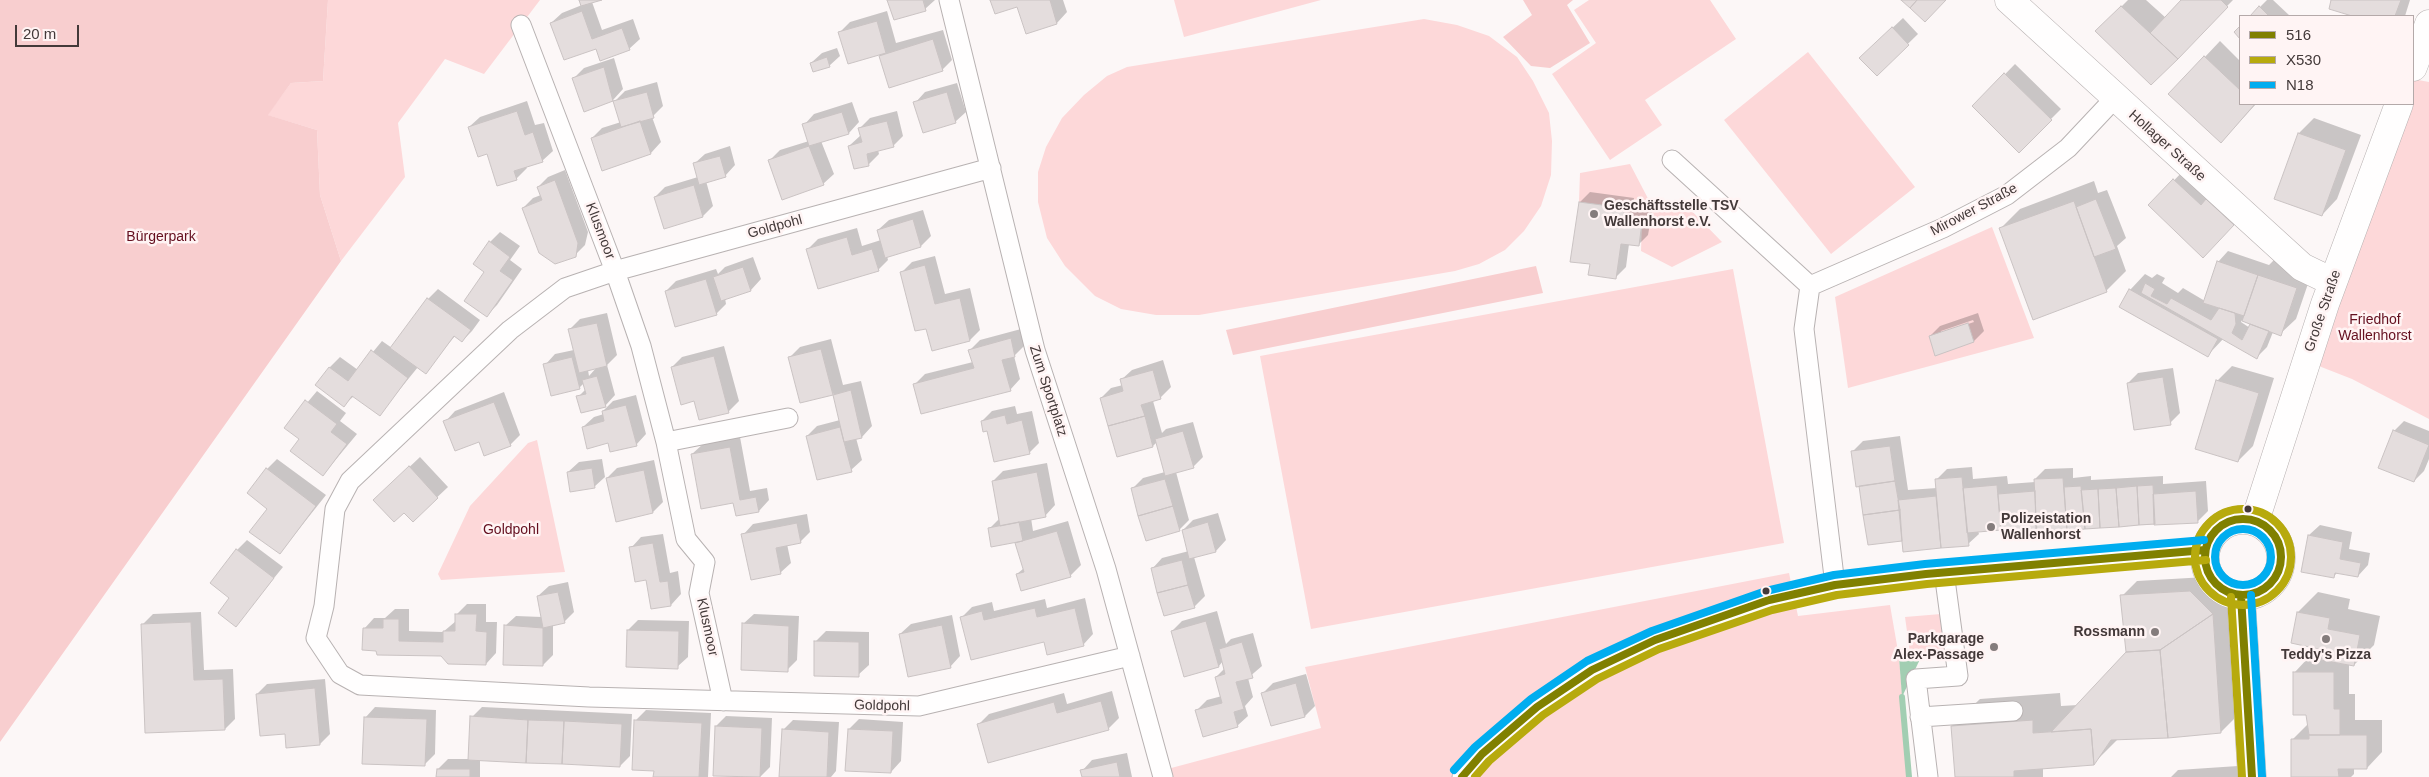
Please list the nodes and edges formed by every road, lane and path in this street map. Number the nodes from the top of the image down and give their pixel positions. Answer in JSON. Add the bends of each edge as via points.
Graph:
{"nodes":[{"id":1,"x":950,"y":0,"type":"edge"},
{"id":2,"x":2008,"y":0,"type":"edge"},
{"id":3,"x":2429,"y":24,"type":"edge"},
{"id":4,"x":521,"y":25,"type":"dead end"},
{"id":5,"x":2414,"y":64,"type":"edge"},
{"id":6,"x":2115,"y":98,"type":"junction"},
{"id":7,"x":2399,"y":105,"type":"edge"},
{"id":8,"x":1672,"y":160,"type":"dead end"},
{"id":9,"x":991,"y":168,"type":"junction"},
{"id":10,"x":615,"y":271,"type":"junction"},
{"id":11,"x":2333,"y":282,"type":"junction"},
{"id":12,"x":1810,"y":286,"type":"junction"},
{"id":13,"x":788,"y":418,"type":"dead end"},
{"id":14,"x":666,"y":442,"type":"junction"},
{"id":15,"x":2255,"y":521,"type":"junction"},
{"id":16,"x":2205,"y":550,"type":"junction"},
{"id":17,"x":1944,"y":572,"type":"junction"},
{"id":18,"x":1835,"y":585,"type":"junction"},
{"id":19,"x":2241,"y":596,"type":"junction"},
{"id":20,"x":1130,"y":656,"type":"junction"},
{"id":21,"x":723,"y":701,"type":"junction"},
{"id":22,"x":2012,"y":711,"type":"dead end"},
{"id":23,"x":1920,"y":717,"type":"junction"},
{"id":24,"x":1162,"y":777,"type":"edge"},
{"id":25,"x":1462,"y":777,"type":"edge"},
{"id":26,"x":1928,"y":777,"type":"edge"},
{"id":27,"x":2252,"y":777,"type":"edge"}],
"edges":[{"from":1,"to":9,"type":"street","name":"Zum Sportplatz"},
{"from":2,"to":6,"type":"street","name":"Hollager Straße"},
{"from":3,"to":5,"type":"street"},
{"from":4,"to":10,"type":"street","name":"Klusmoor"},
{"from":6,"to":11,"type":"street","name":"Hollager Straße","via":[[2302,268]]},
{"from":6,"to":12,"type":"street","name":"Mirower Straße","via":[[2068,148],[2007,195],[1943,228]]},
{"from":7,"to":11,"type":"street","name":"Große Straße"},
{"from":8,"to":12,"type":"street"},
{"from":9,"to":10,"type":"street","name":"Goldpohl"},
{"from":9,"to":20,"type":"street","name":"Zum Sportplatz","via":[[1035,350],[1106,568]]},
{"from":10,"to":14,"type":"street","name":"Klusmoor","via":[[641,346]]},
{"from":10,"to":21,"type":"street","name":"Goldpohl","via":[[565,288],[510,330],[350,481],[334,510],[324,606],[316,638],[340,674],[360,685],[589,698]]},
{"from":11,"to":15,"type":"street","name":"Große Straße"},
{"from":12,"to":18,"type":"street","via":[[1804,329]]},
{"from":13,"to":14,"type":"street"},
{"from":14,"to":21,"type":"street","name":"Klusmoor","via":[[686,540],[705,562],[699,592]]},
{"from":15,"to":16,"type":"street","via":[[2229,521],[2209,538]]},
{"from":15,"to":19,"type":"street","via":[[2275,535],[2282,559],[2273,582],[2253,595]]},
{"from":16,"to":17,"type":"street"},
{"from":16,"to":19,"type":"street","via":[[2209,576],[2228,593]]},
{"from":17,"to":18,"type":"street"},
{"from":17,"to":23,"type":"street","via":[[1958,676],[1916,679]]},
{"from":18,"to":25,"type":"street","via":[[1769,600],[1720,617],[1655,640],[1592,670],[1537,706],[1482,754]]},
{"from":19,"to":27,"type":"street"},
{"from":20,"to":21,"type":"street","name":"Goldpohl","via":[[919,706]]},
{"from":20,"to":24,"type":"street","name":"Zum Sportplatz"},
{"from":22,"to":23,"type":"street"},
{"from":23,"to":26,"type":"street"}]}
